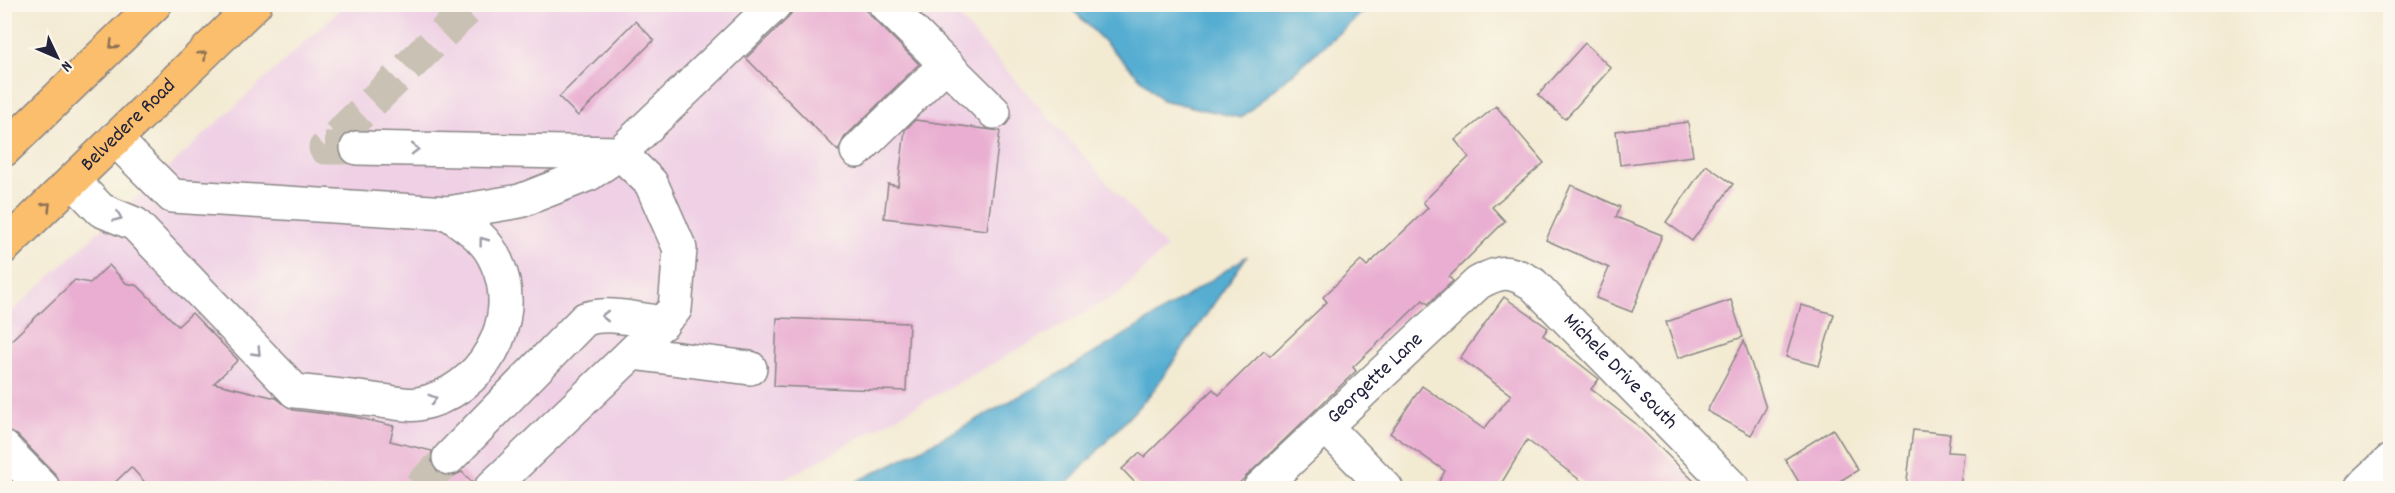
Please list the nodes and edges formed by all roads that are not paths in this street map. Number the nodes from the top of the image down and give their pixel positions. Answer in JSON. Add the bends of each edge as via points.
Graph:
{"nodes":[{"id":1,"x":155,"y":4,"type":"edge"},
{"id":2,"x":255,"y":4,"type":"edge"},
{"id":3,"x":775,"y":4,"type":"edge"},
{"id":4,"x":885,"y":4,"type":"edge"},
{"id":5,"x":946,"y":64,"type":"junction"},
{"id":6,"x":994,"y":112,"type":"dead end"},
{"id":7,"x":116,"y":139,"type":"junction"},
{"id":8,"x":357,"y":148,"type":"tunnel mouth"},
{"id":9,"x":4,"y":150,"type":"edge"},
{"id":10,"x":857,"y":151,"type":"dead end"},
{"id":11,"x":620,"y":153,"type":"junction"},
{"id":12,"x":73,"y":181,"type":"junction"},
{"id":13,"x":448,"y":213,"type":"junction"},
{"id":14,"x":4,"y":247,"type":"edge"},
{"id":15,"x":1496,"y":273,"type":"joint"},
{"id":16,"x":663,"y":323,"type":"junction"},
{"id":17,"x":632,"y":353,"type":"junction"},
{"id":18,"x":750,"y":368,"type":"dead end"},
{"id":19,"x":1326,"y":427,"type":"junction"},
{"id":20,"x":4,"y":448,"type":"edge"},
{"id":21,"x":449,"y":458,"type":"tunnel mouth"},
{"id":22,"x":2391,"y":461,"type":"edge"},
{"id":23,"x":43,"y":489,"type":"edge"},
{"id":24,"x":491,"y":489,"type":"edge"},
{"id":25,"x":1260,"y":489,"type":"edge"},
{"id":26,"x":1386,"y":489,"type":"edge"},
{"id":27,"x":1733,"y":489,"type":"edge"},
{"id":28,"x":2361,"y":489,"type":"edge"}],
"edges":[{"from":1,"to":9,"type":"main road","one_way":true},
{"from":7,"to":2,"type":"main road","name":"Belvedere Road","one_way":true},
{"from":3,"to":11,"type":"street"},
{"from":4,"to":5,"type":"street"},
{"from":5,"to":6,"type":"street"},
{"from":5,"to":10,"type":"street"},
{"from":7,"to":12,"type":"main road","name":"Belvedere Road"},
{"from":7,"to":13,"type":"street","via":[[172,196]]},
{"from":8,"to":11,"type":"street","one_way":true},
{"from":11,"to":13,"type":"street","via":[[589,174],[520,201]]},
{"from":11,"to":16,"type":"street","via":[[651,183],[680,249],[675,309]]},
{"from":12,"to":13,"type":"street","one_way":true,"via":[[102,210],[135,224],[295,391],[416,404],[446,395],[472,377],[492,353],[503,323],[504,292],[497,262],[480,236]]},
{"from":14,"to":12,"type":"main road","name":"Belvedere Road","one_way":true},
{"from":15,"to":19,"type":"street","name":"Georgette Lane","via":[[1478,283]]},
{"from":15,"to":27,"type":"street","name":"Michele Drive South","via":[[1516,274],[1533,284]]},
{"from":16,"to":17,"type":"street"},
{"from":16,"to":21,"type":"street","one_way":true,"via":[[598,315],[585,319]]},
{"from":17,"to":18,"type":"street"},
{"from":17,"to":24,"type":"street"},
{"from":19,"to":25,"type":"street","name":"Georgette Lane"},
{"from":19,"to":26,"type":"street"},
{"from":20,"to":23,"type":"street"},
{"from":22,"to":28,"type":"street"}]}
